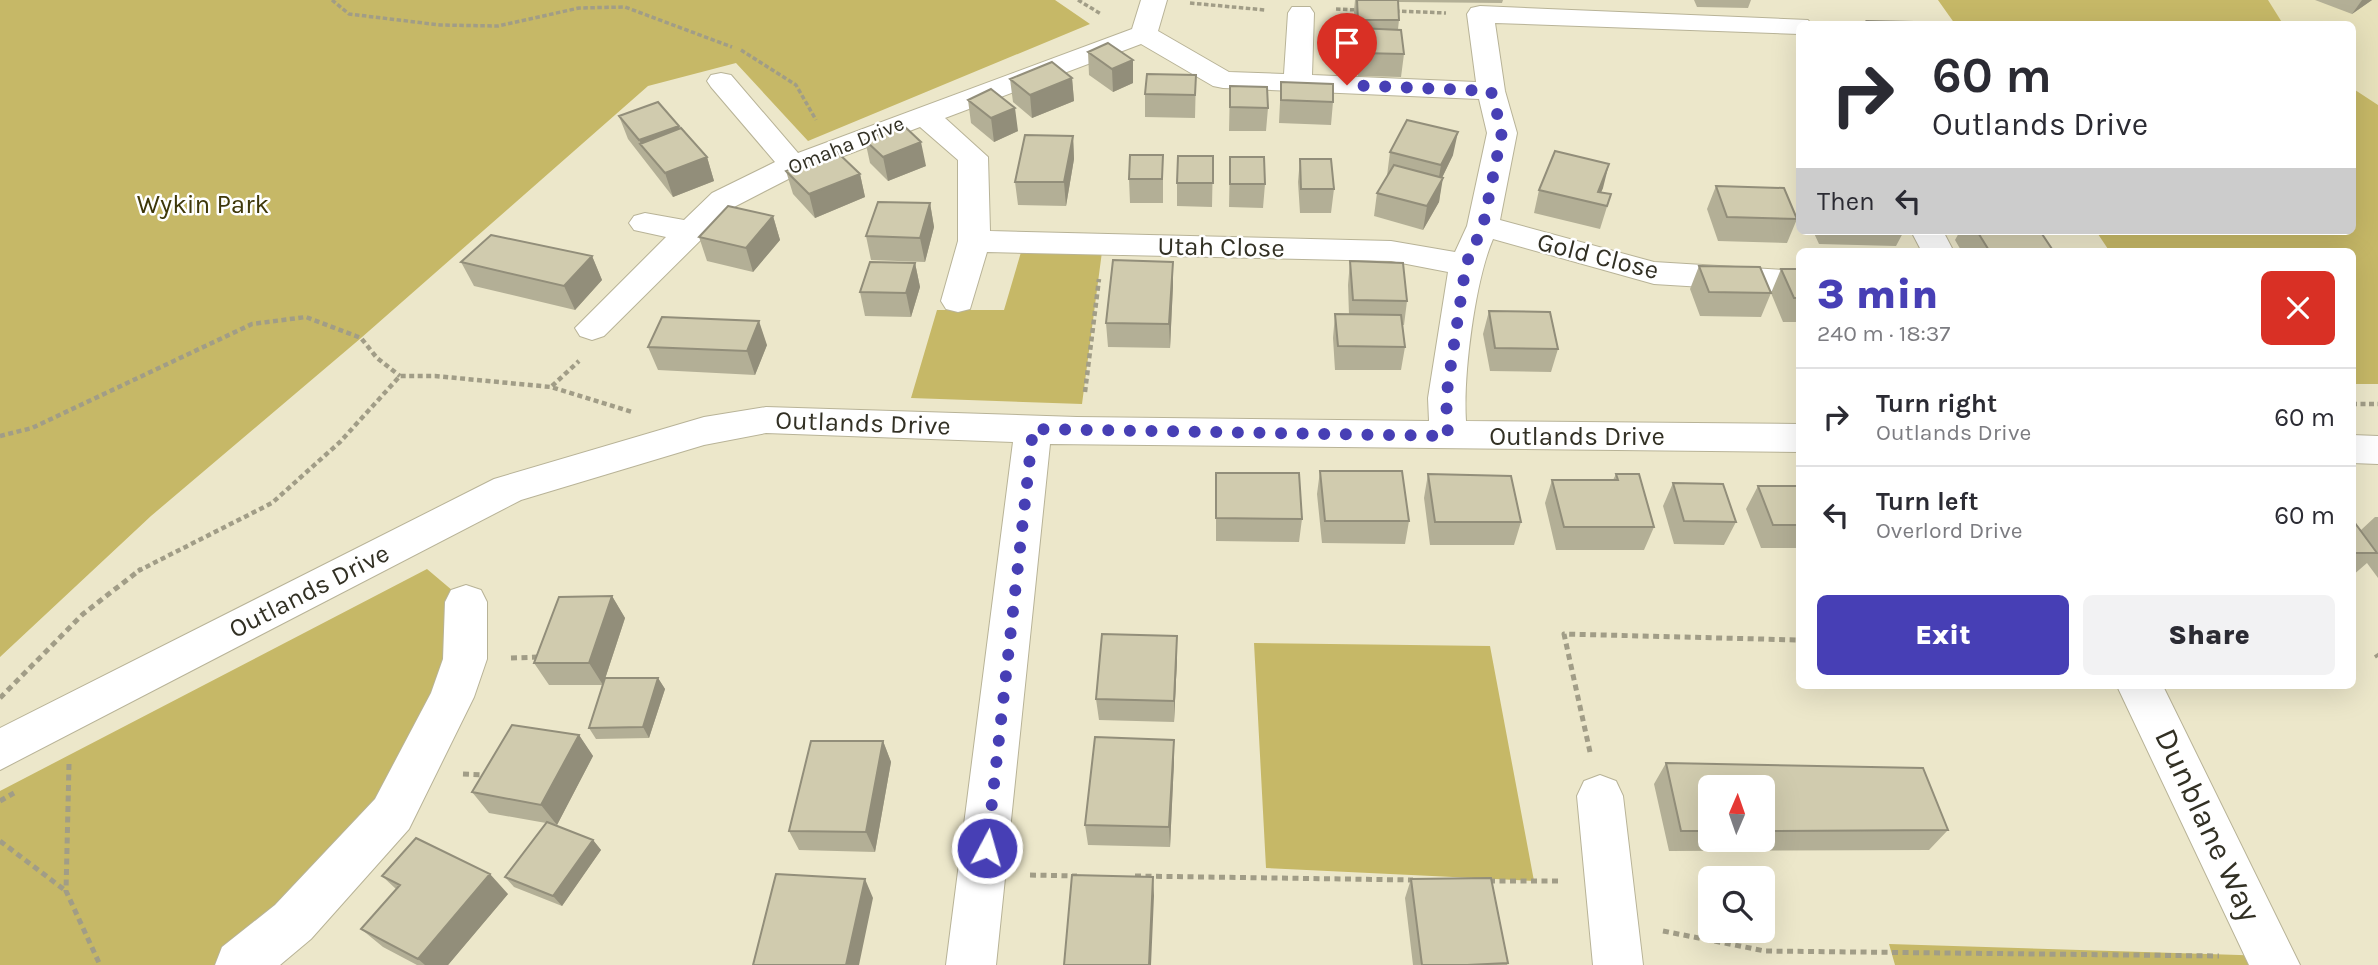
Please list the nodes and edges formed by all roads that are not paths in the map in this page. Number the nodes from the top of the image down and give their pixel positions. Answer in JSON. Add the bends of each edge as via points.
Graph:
{"nodes":[{"id":1,"x":1154,"y":0,"type":"edge"},
{"id":2,"x":1797,"y":0,"type":"edge"},
{"id":3,"x":1301,"y":13,"type":"dead end"},
{"id":4,"x":1808,"y":21,"type":"edge"},
{"id":5,"x":1796,"y":26,"type":"edge"},
{"id":6,"x":1143,"y":34,"type":"junction"},
{"id":7,"x":721,"y":81,"type":"dead end"},
{"id":8,"x":1297,"y":84,"type":"junction"},
{"id":9,"x":1491,"y":91,"type":"junction"},
{"id":10,"x":923,"y":115,"type":"junction"},
{"id":11,"x":793,"y":165,"type":"junction"},
{"id":12,"x":645,"y":223,"type":"dead end"},
{"id":13,"x":1483,"y":226,"type":"junction"},
{"id":14,"x":688,"y":231,"type":"junction"},
{"id":15,"x":974,"y":241,"type":"junction"},
{"id":16,"x":1466,"y":264,"type":"junction"},
{"id":17,"x":1796,"y":282,"type":"edge"},
{"id":18,"x":958,"y":302,"type":"dead end"},
{"id":19,"x":592,"y":328,"type":"dead end"},
{"id":20,"x":1033,"y":429,"type":"junction"},
{"id":21,"x":1448,"y":436,"type":"junction"},
{"id":22,"x":1796,"y":438,"type":"edge"},
{"id":23,"x":2356,"y":449,"type":"edge"},
{"id":24,"x":2378,"y":450,"type":"edge"},
{"id":25,"x":466,"y":602,"type":"dead end"},
{"id":26,"x":2141,"y":689,"type":"edge"},
{"id":27,"x":0,"y":750,"type":"edge"},
{"id":28,"x":1600,"y":796,"type":"road end"},
{"id":29,"x":2273,"y":961,"type":"edge"},
{"id":30,"x":240,"y":965,"type":"edge"},
{"id":31,"x":971,"y":965,"type":"edge"},
{"id":32,"x":1618,"y":965,"type":"edge"}],
"edges":[{"from":1,"to":6,"type":"street"},
{"from":2,"to":4,"type":"street"},
{"from":3,"to":8,"type":"street"},
{"from":5,"to":9,"type":"street","via":[[1480,14]]},
{"from":6,"to":8,"type":"street","via":[[1223,80]]},
{"from":6,"to":10,"type":"street","name":"Omaha Drive"},
{"from":7,"to":11,"type":"street"},
{"from":8,"to":9,"type":"street"},
{"from":9,"to":13,"type":"street","via":[[1502,132]]},
{"from":10,"to":11,"type":"street","name":"Omaha Drive"},
{"from":10,"to":15,"type":"street","via":[[973,157]]},
{"from":11,"to":14,"type":"street","name":"Omaha Drive","via":[[723,200]]},
{"from":12,"to":14,"type":"street"},
{"from":13,"to":16,"type":"street"},
{"from":13,"to":17,"type":"street","name":"Gold Close","via":[[1654,273]]},
{"from":14,"to":19,"type":"street","name":"Omaha Drive"},
{"from":15,"to":16,"type":"street","name":"Utah Close","via":[[1391,251]]},
{"from":15,"to":18,"type":"street"},
{"from":16,"to":21,"type":"street","via":[[1446,398]]},
{"from":20,"to":21,"type":"street","name":"Outlands Drive"},
{"from":20,"to":27,"type":"street","name":"Outlands Drive","via":[[766,420],[704,431],[508,489]]},
{"from":20,"to":31,"type":"street"},
{"from":21,"to":22,"type":"street","name":"Outlands Drive"},
{"from":23,"to":24,"type":"street"},
{"from":25,"to":30,"type":"street","via":[[465,659],[453,697],[392,814],[293,922]]},
{"from":26,"to":29,"type":"street","name":"Dunblane Way"},
{"from":28,"to":32,"type":"street"}]}
